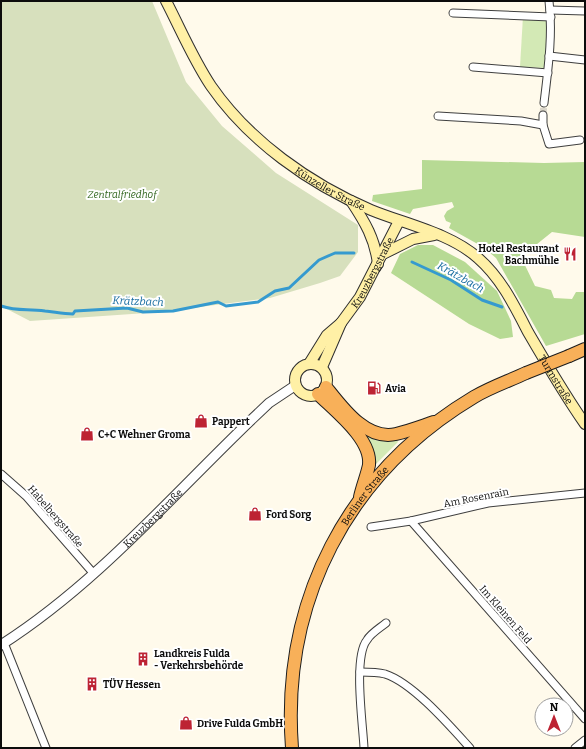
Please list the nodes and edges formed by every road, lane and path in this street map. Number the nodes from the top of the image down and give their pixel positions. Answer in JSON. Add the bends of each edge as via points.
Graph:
{"nodes":[{"id":1,"x":166,"y":1,"type":"edge"},
{"id":2,"x":549,"y":1,"type":"edge"},
{"id":3,"x":585,"y":11,"type":"edge"},
{"id":4,"x":453,"y":12,"type":"dead end"},
{"id":5,"x":551,"y":14,"type":"junction"},
{"id":6,"x":549,"y":56,"type":"junction"},
{"id":7,"x":585,"y":60,"type":"edge"},
{"id":8,"x":473,"y":67,"type":"dead end"},
{"id":9,"x":548,"y":73,"type":"junction"},
{"id":10,"x":544,"y":102,"type":"tunnel mouth"},
{"id":11,"x":543,"y":115,"type":"tunnel mouth"},
{"id":12,"x":438,"y":116,"type":"dead end"},
{"id":13,"x":543,"y":124,"type":"junction"},
{"id":14,"x":580,"y":140,"type":"dead end"},
{"id":15,"x":351,"y":201,"type":"junction"},
{"id":16,"x":399,"y":221,"type":"junction"},
{"id":17,"x":436,"y":234,"type":"junction"},
{"id":18,"x":383,"y":254,"type":"junction"},
{"id":19,"x":378,"y":264,"type":"junction"},
{"id":20,"x":341,"y":323,"type":"junction"},
{"id":21,"x":529,"y":333,"type":"joint"},
{"id":22,"x":585,"y":349,"type":"edge"},
{"id":23,"x":309,"y":364,"type":"junction"},
{"id":24,"x":322,"y":367,"type":"junction"},
{"id":25,"x":296,"y":385,"type":"junction"},
{"id":26,"x":322,"y":390,"type":"junction"},
{"id":27,"x":439,"y":420,"type":"junction"},
{"id":28,"x":585,"y":424,"type":"edge"},
{"id":29,"x":1,"y":474,"type":"edge"},
{"id":30,"x":585,"y":492,"type":"edge"},
{"id":31,"x":359,"y":501,"type":"junction"},
{"id":32,"x":411,"y":521,"type":"junction"},
{"id":33,"x":371,"y":527,"type":"dead end"},
{"id":34,"x":94,"y":574,"type":"junction"},
{"id":35,"x":386,"y":624,"type":"dead end"},
{"id":36,"x":2,"y":644,"type":"edge"},
{"id":37,"x":360,"y":672,"type":"junction"},
{"id":38,"x":585,"y":720,"type":"edge"},
{"id":39,"x":585,"y":740,"type":"edge"},
{"id":40,"x":46,"y":748,"type":"edge"},
{"id":41,"x":292,"y":748,"type":"edge"},
{"id":42,"x":364,"y":748,"type":"edge"},
{"id":43,"x":470,"y":748,"type":"edge"},
{"id":44,"x":575,"y":748,"type":"edge"}],
"edges":[{"from":1,"to":15,"type":"main road","name":"Künzeller Straße","via":[[200,68],[240,121],[292,166]]},
{"from":2,"to":5,"type":"street"},
{"from":3,"to":5,"type":"street"},
{"from":4,"to":5,"type":"street"},
{"from":5,"to":6,"type":"street"},
{"from":6,"to":7,"type":"street"},
{"from":6,"to":9,"type":"street"},
{"from":8,"to":9,"type":"street"},
{"from":9,"to":10,"type":"street"},
{"from":11,"to":13,"type":"street"},
{"from":12,"to":13,"type":"street"},
{"from":13,"to":14,"type":"street","via":[[549,144]]},
{"from":15,"to":16,"type":"main road","name":"Künzeller Straße"},
{"from":15,"to":19,"type":"main road","via":[[370,231]]},
{"from":16,"to":17,"type":"main road","name":"Künzeller Straße"},
{"from":16,"to":18,"type":"main road","name":"Kreuzbergstraße"},
{"from":17,"to":18,"type":"main road","via":[[413,239]]},
{"from":17,"to":21,"type":"main road","name":"Künzeller Straße","via":[[462,246],[486,265],[504,288]]},
{"from":18,"to":19,"type":"main road","name":"Kreuzbergstraße"},
{"from":19,"to":20,"type":"main road","name":"Kreuzbergstraße","via":[[360,297]]},
{"from":20,"to":23,"type":"main road","name":"Kreuzbergstraße","via":[[327,335]]},
{"from":20,"to":24,"type":"main road","name":"Kreuzbergstraße"},
{"from":21,"to":28,"type":"main road","name":"Turmstraße"},
{"from":22,"to":27,"type":"highway","name":"Berliner Straße","bridge":true,"via":[[476,396]]},
{"from":23,"to":24,"type":"main road"},
{"from":23,"to":25,"type":"main road","name":"Kreuzbergstraße","via":[[298,370],[295,375]]},
{"from":24,"to":26,"type":"main road","via":[[327,376]]},
{"from":25,"to":26,"type":"main road","via":[[302,394],[308,396]]},
{"from":25,"to":34,"type":"street","name":"Kreuzbergstraße","via":[[249,422]]},
{"from":26,"to":27,"type":"highway","via":[[356,421],[376,433],[396,435]]},
{"from":26,"to":31,"type":"highway","via":[[359,436],[368,452],[369,465]]},
{"from":27,"to":31,"type":"highway","name":"Berliner Straße","via":[[398,457]]},
{"from":29,"to":34,"type":"street","name":"Habelbergstraße","via":[[26,496]]},
{"from":30,"to":32,"type":"street","name":"Am Rosenrain","via":[[488,503]]},
{"from":31,"to":41,"type":"highway","name":"Berliner Straße","via":[[328,552],[313,586],[299,633],[291,689]]},
{"from":32,"to":33,"type":"street","name":"Am Rosenrain"},
{"from":32,"to":38,"type":"street","name":"Im Kleinen Feld"},
{"from":34,"to":36,"type":"street","name":"Kreuzbergstraße","via":[[35,622]]},
{"from":35,"to":37,"type":"street","via":[[367,639],[362,648]]},
{"from":36,"to":40,"type":"street","name":"Kreuzbergstraße"},
{"from":37,"to":42,"type":"street"},
{"from":37,"to":43,"type":"street","via":[[384,674],[399,680],[429,705]]},
{"from":39,"to":44,"type":"street"}]}
